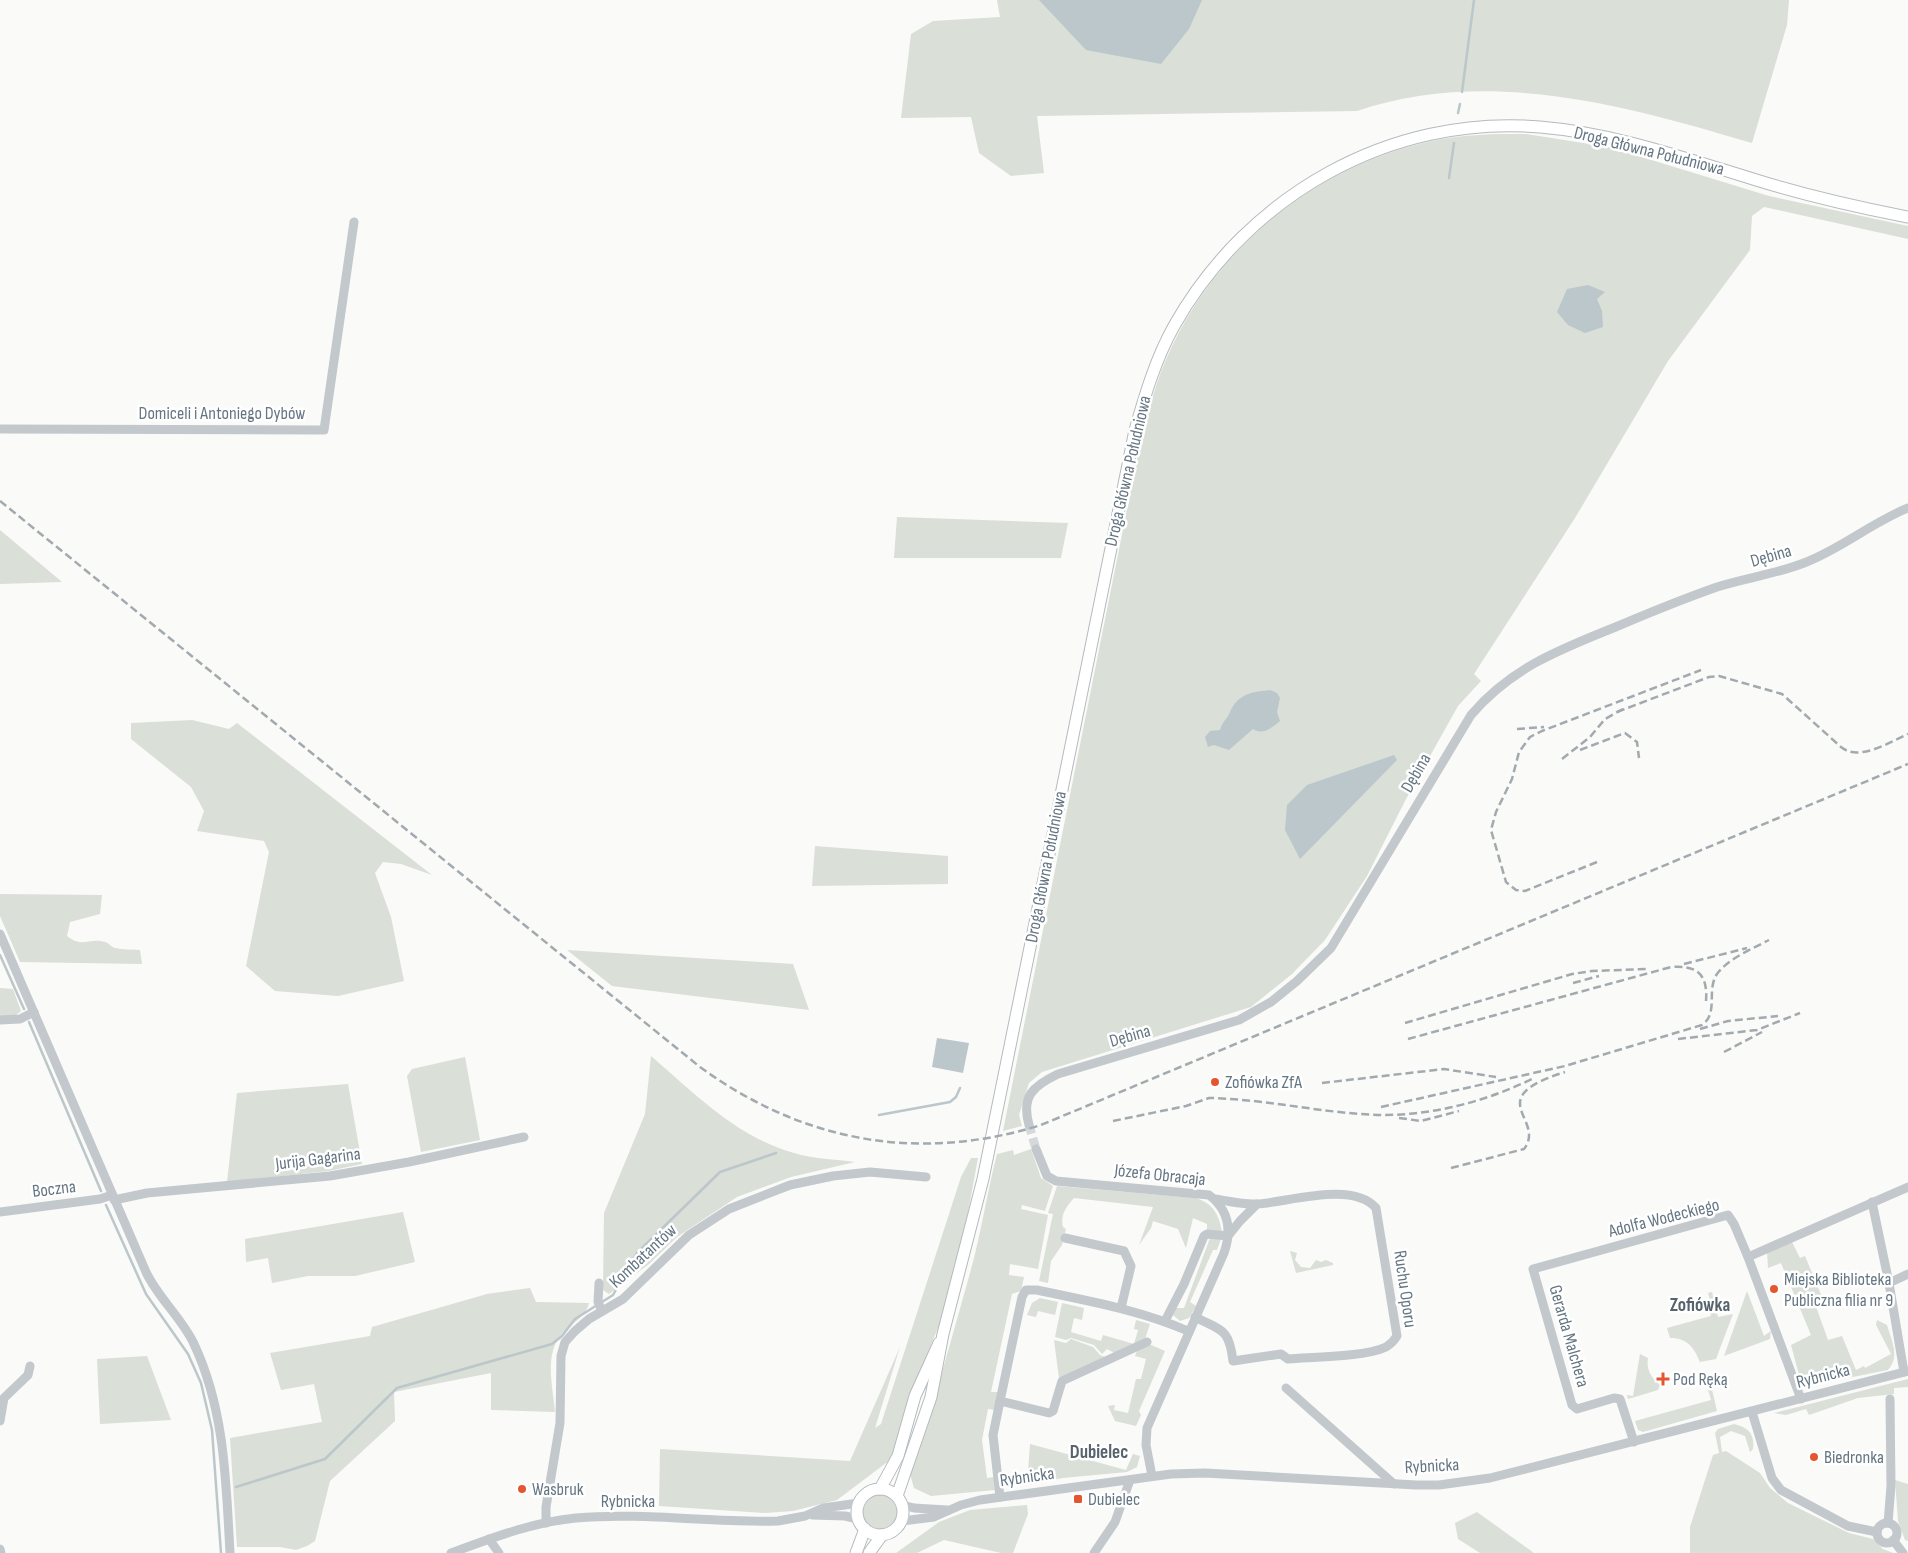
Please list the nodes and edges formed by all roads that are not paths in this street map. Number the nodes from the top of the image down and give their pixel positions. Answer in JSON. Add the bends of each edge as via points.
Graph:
{"nodes":[{"id":1,"x":1908,"y":217,"type":"edge"},
{"id":2,"x":354,"y":222,"type":"dead end"},
{"id":3,"x":0,"y":428,"type":"edge"},
{"id":4,"x":1908,"y":508,"type":"edge"},
{"id":5,"x":0,"y":934,"type":"edge"},
{"id":6,"x":34,"y":1012,"type":"junction"},
{"id":7,"x":0,"y":1020,"type":"edge"},
{"id":8,"x":1030,"y":1125,"type":"tunnel mouth"},
{"id":9,"x":524,"y":1136,"type":"dead end"},
{"id":10,"x":1036,"y":1148,"type":"tunnel mouth"},
{"id":11,"x":926,"y":1177,"type":"dead end"},
{"id":12,"x":1908,"y":1187,"type":"edge"},
{"id":13,"x":113,"y":1197,"type":"junction"},
{"id":14,"x":1215,"y":1199,"type":"junction"},
{"id":15,"x":1872,"y":1202,"type":"junction"},
{"id":16,"x":1258,"y":1204,"type":"junction"},
{"id":17,"x":0,"y":1212,"type":"edge"},
{"id":18,"x":1228,"y":1236,"type":"junction"},
{"id":19,"x":1065,"y":1238,"type":"dead end"},
{"id":20,"x":1748,"y":1256,"type":"junction"},
{"id":21,"x":1533,"y":1269,"type":"joint"},
{"id":22,"x":1908,"y":1274,"type":"edge"},
{"id":23,"x":599,"y":1283,"type":"dead end"},
{"id":24,"x":1889,"y":1283,"type":"junction"},
{"id":25,"x":600,"y":1307,"type":"junction"},
{"id":26,"x":1121,"y":1308,"type":"junction"},
{"id":27,"x":1195,"y":1317,"type":"junction"},
{"id":28,"x":1165,"y":1321,"type":"junction"},
{"id":29,"x":1188,"y":1331,"type":"junction"},
{"id":30,"x":943,"y":1334,"type":"junction"},
{"id":31,"x":1147,"y":1342,"type":"dead end"},
{"id":32,"x":30,"y":1366,"type":"dead end"},
{"id":33,"x":1906,"y":1372,"type":"edge"},
{"id":34,"x":1286,"y":1388,"type":"dead end"},
{"id":35,"x":1801,"y":1399,"type":"junction"},
{"id":36,"x":1890,"y":1399,"type":"dead end"},
{"id":37,"x":1000,"y":1402,"type":"junction"},
{"id":38,"x":1752,"y":1412,"type":"junction"},
{"id":39,"x":0,"y":1421,"type":"edge"},
{"id":40,"x":1634,"y":1442,"type":"junction"},
{"id":41,"x":1152,"y":1476,"type":"junction"},
{"id":42,"x":1130,"y":1480,"type":"junction"},
{"id":43,"x":1394,"y":1484,"type":"junction"},
{"id":44,"x":880,"y":1489,"type":"junction"},
{"id":45,"x":1000,"y":1497,"type":"junction"},
{"id":46,"x":900,"y":1500,"type":"junction"},
{"id":47,"x":859,"y":1503,"type":"junction"},
{"id":48,"x":948,"y":1510,"type":"junction"},
{"id":49,"x":809,"y":1515,"type":"junction"},
{"id":50,"x":902,"y":1520,"type":"junction"},
{"id":51,"x":546,"y":1523,"type":"junction"},
{"id":52,"x":1888,"y":1523,"type":"junction"},
{"id":53,"x":862,"y":1524,"type":"junction"},
{"id":54,"x":1877,"y":1532,"type":"junction"},
{"id":55,"x":882,"y":1535,"type":"junction"},
{"id":56,"x":489,"y":1539,"type":"junction"},
{"id":57,"x":1893,"y":1540,"type":"junction"},
{"id":58,"x":0,"y":1549,"type":"edge"},
{"id":59,"x":1,"y":1553,"type":"edge"},
{"id":60,"x":230,"y":1553,"type":"edge"},
{"id":61,"x":451,"y":1553,"type":"edge"},
{"id":62,"x":499,"y":1553,"type":"edge"},
{"id":63,"x":856,"y":1553,"type":"edge"},
{"id":64,"x":869,"y":1553,"type":"edge"},
{"id":65,"x":1094,"y":1553,"type":"edge"},
{"id":66,"x":1903,"y":1553,"type":"edge"}],
"edges":[{"from":1,"to":30,"type":"main road","name":"Droga Główna Południowa","via":[[1808,195],[1584,133],[1540,127],[1461,128],[1371,151],[1324,173],[1286,198],[1218,262],[1174,326],[1159,357],[1134,430],[988,1154]]},
{"from":2,"to":3,"type":"street","name":"Domiceli i Antoniego Dybów","via":[[324,430]]},
{"from":4,"to":8,"type":"street","name":"Dębina","via":[[1804,563],[1718,587],[1661,608],[1527,666],[1487,696],[1471,715],[1330,948],[1298,981],[1271,1002],[1238,1020],[1058,1074],[1039,1083],[1026,1105]]},
{"from":5,"to":6,"type":"street"},
{"from":6,"to":7,"type":"street","via":[[20,1018]]},
{"from":6,"to":13,"type":"street"},
{"from":9,"to":13,"type":"street","name":"Jurija Gagarina","via":[[330,1176]]},
{"from":10,"to":14,"type":"street","name":"Józefa Obracaja","via":[[1047,1176],[1056,1181],[1199,1192]]},
{"from":11,"to":25,"type":"street","name":"Kombatantów","via":[[858,1173],[790,1185],[742,1203],[701,1226],[623,1299]]},
{"from":12,"to":15,"type":"street"},
{"from":13,"to":17,"type":"street","name":"Boczna"},
{"from":13,"to":60,"type":"street","via":[[152,1284],[194,1342],[209,1380],[221,1437]]},
{"from":14,"to":16,"type":"street","name":"Ruchu Oporu"},
{"from":14,"to":18,"type":"street","name":"Józefa Obracaja","via":[[1229,1224]]},
{"from":15,"to":20,"type":"street"},
{"from":15,"to":24,"type":"street"},
{"from":16,"to":18,"type":"street"},
{"from":16,"to":27,"type":"street","name":"Ruchu Oporu","via":[[1324,1195],[1369,1200],[1376,1208],[1397,1336],[1384,1348],[1356,1353],[1288,1359],[1281,1354],[1233,1361],[1230,1341],[1225,1333]]},
{"from":18,"to":27,"type":"street","name":"Józefa Obracaja","via":[[1224,1253]]},
{"from":18,"to":28,"type":"street","via":[[1204,1236]]},
{"from":19,"to":26,"type":"street","via":[[1124,1251],[1131,1266]]},
{"from":20,"to":21,"type":"street","name":"Adolfa Wodeckiego","via":[[1728,1215]]},
{"from":20,"to":35,"type":"street","name":"Adolfa Wodeckiego"},
{"from":21,"to":40,"type":"street","name":"Gerarda Malchera","via":[[1572,1405],[1578,1409],[1614,1398],[1620,1400]]},
{"from":22,"to":24,"type":"street"},
{"from":23,"to":25,"type":"street"},
{"from":24,"to":33,"type":"street"},
{"from":25,"to":51,"type":"street","name":"Kombatantów","via":[[562,1349],[560,1423]]},
{"from":26,"to":28,"type":"street"},
{"from":26,"to":37,"type":"street","via":[[1026,1290]]},
{"from":27,"to":29,"type":"street","name":"Józefa Obracaja"},
{"from":28,"to":29,"type":"street"},
{"from":29,"to":41,"type":"street","via":[[1147,1428],[1146,1445]]},
{"from":30,"to":44,"type":"main road","name":"Droga Główna Południowa","via":[[915,1396],[898,1456]]},
{"from":30,"to":46,"type":"main road","name":"Droga Główna Południowa","via":[[931,1397]]},
{"from":31,"to":37,"type":"street","via":[[1062,1382],[1053,1411],[1049,1413]]},
{"from":32,"to":39,"type":"street","via":[[28,1375],[4,1398]]},
{"from":33,"to":35,"type":"street","name":"Rybnicka"},
{"from":34,"to":43,"type":"street"},
{"from":35,"to":38,"type":"street","name":"Rybnicka"},
{"from":36,"to":52,"type":"street","via":[[1891,1496]]},
{"from":37,"to":45,"type":"street","via":[[993,1435]]},
{"from":38,"to":40,"type":"street","name":"Rybnicka"},
{"from":38,"to":54,"type":"street","via":[[1772,1478],[1780,1490],[1848,1526]]},
{"from":40,"to":43,"type":"street","name":"Rybnicka","via":[[1490,1478],[1439,1485]]},
{"from":41,"to":42,"type":"street","name":"Rybnicka"},
{"from":41,"to":43,"type":"street","name":"Rybnicka","via":[[1206,1472]]},
{"from":42,"to":45,"type":"street","name":"Rybnicka"},
{"from":42,"to":65,"type":"street","via":[[1115,1522]]},
{"from":44,"to":46,"type":"main road","via":[[890,1491]]},
{"from":44,"to":47,"type":"main road","via":[[868,1492]]},
{"from":45,"to":48,"type":"street","name":"Rybnicka"},
{"from":46,"to":48,"type":"street","name":"Rybnicka","via":[[914,1508]]},
{"from":46,"to":50,"type":"main road"},
{"from":47,"to":49,"type":"street","name":"Rybnicka","via":[[823,1508]]},
{"from":47,"to":53,"type":"main road"},
{"from":48,"to":50,"type":"street","name":"Rybnicka","via":[[934,1517]]},
{"from":49,"to":51,"type":"street","name":"Rybnicka","via":[[771,1521],[609,1517]]},
{"from":49,"to":53,"type":"street","name":"Rybnicka","via":[[832,1515]]},
{"from":50,"to":55,"type":"main road","via":[[894,1530]]},
{"from":51,"to":56,"type":"street","name":"Rybnicka"},
{"from":52,"to":54,"type":"street","via":[[1879,1526]]},
{"from":52,"to":57,"type":"street","via":[[1896,1531]]},
{"from":53,"to":55,"type":"main road","via":[[873,1534]]},
{"from":53,"to":63,"type":"main road"},
{"from":54,"to":57,"type":"street","via":[[1881,1541]]},
{"from":55,"to":64,"type":"main road"},
{"from":56,"to":61,"type":"street","name":"Rybnicka"},
{"from":56,"to":62,"type":"street"},
{"from":57,"to":66,"type":"street"},
{"from":58,"to":59,"type":"street"}]}
